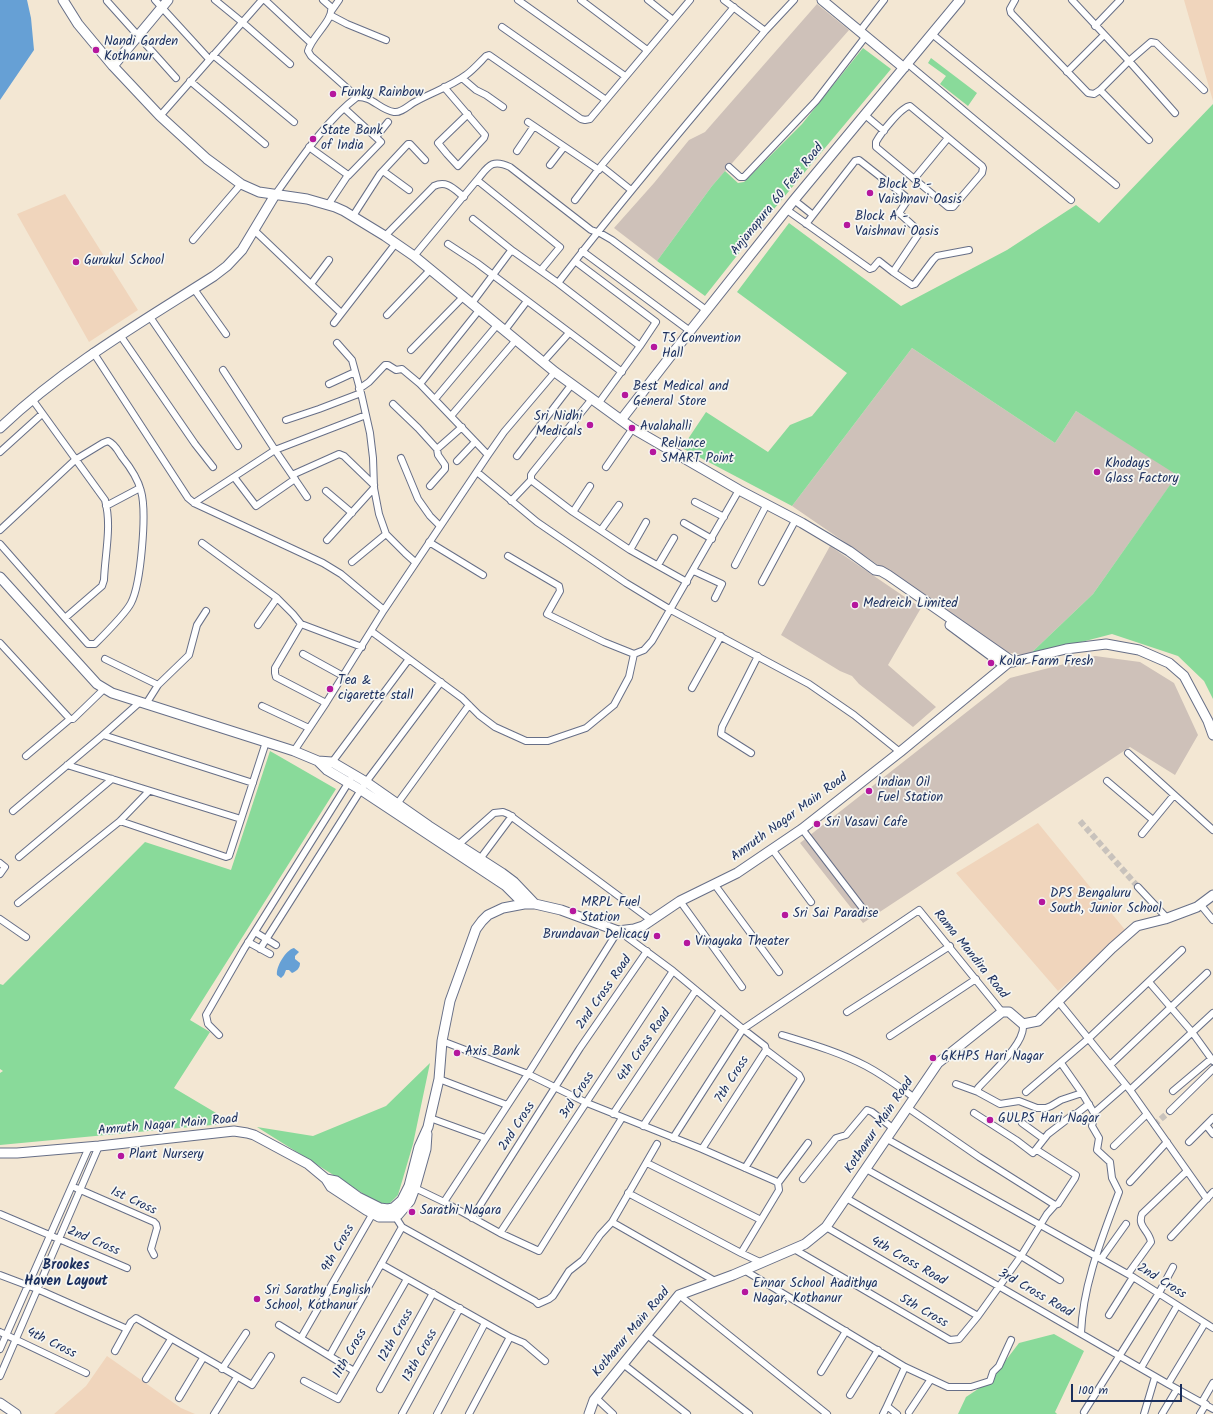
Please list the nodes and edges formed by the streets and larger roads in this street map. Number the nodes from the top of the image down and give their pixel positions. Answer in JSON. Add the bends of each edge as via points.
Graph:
{"nodes":[{"id":1,"x":62,"y":0,"type":"edge"},
{"id":2,"x":155,"y":0,"type":"edge"},
{"id":3,"x":215,"y":0,"type":"edge"},
{"id":4,"x":263,"y":0,"type":"edge"},
{"id":5,"x":324,"y":0,"type":"edge"},
{"id":6,"x":339,"y":0,"type":"edge"},
{"id":7,"x":518,"y":0,"type":"edge"},
{"id":8,"x":581,"y":0,"type":"edge"},
{"id":9,"x":648,"y":0,"type":"edge"},
{"id":10,"x":690,"y":0,"type":"edge"},
{"id":11,"x":724,"y":0,"type":"edge"},
{"id":12,"x":794,"y":0,"type":"edge"},
{"id":13,"x":822,"y":0,"type":"edge"},
{"id":14,"x":884,"y":0,"type":"edge"},
{"id":15,"x":960,"y":0,"type":"edge"},
{"id":16,"x":1015,"y":0,"type":"edge"},
{"id":17,"x":1120,"y":0,"type":"edge"},
{"id":18,"x":107,"y":1,"type":"dead end"},
{"id":19,"x":1075,"y":1,"type":"edge"},
{"id":20,"x":165,"y":3,"type":"edge"},
{"id":21,"x":734,"y":8,"type":"junction"},
{"id":22,"x":331,"y":13,"type":"junction"},
{"id":23,"x":673,"y":20,"type":"junction"},
{"id":24,"x":242,"y":22,"type":"junction"},
{"id":25,"x":502,"y":26,"type":"dead end"},
{"id":26,"x":1095,"y":26,"type":"junction"},
{"id":27,"x":765,"y":31,"type":"junction"},
{"id":28,"x":863,"y":33,"type":"junction"},
{"id":29,"x":932,"y":34,"type":"junction"},
{"id":30,"x":139,"y":35,"type":"junction"},
{"id":31,"x":1104,"y":35,"type":"junction"},
{"id":32,"x":386,"y":40,"type":"dead end"},
{"id":33,"x":311,"y":43,"type":"junction"},
{"id":34,"x":647,"y":50,"type":"junction"},
{"id":35,"x":211,"y":57,"type":"junction"},
{"id":36,"x":1129,"y":61,"type":"junction"},
{"id":37,"x":290,"y":64,"type":"dead end"},
{"id":38,"x":113,"y":66,"type":"junction"},
{"id":39,"x":906,"y":66,"type":"junction"},
{"id":40,"x":1067,"y":72,"type":"junction"},
{"id":41,"x":625,"y":76,"type":"junction"},
{"id":42,"x":176,"y":78,"type":"dead end"},
{"id":43,"x":462,"y":78,"type":"junction"},
{"id":44,"x":190,"y":81,"type":"junction"},
{"id":45,"x":444,"y":87,"type":"junction"},
{"id":46,"x":1100,"y":90,"type":"junction"},
{"id":47,"x":1204,"y":90,"type":"dead end"},
{"id":48,"x":357,"y":97,"type":"junction"},
{"id":49,"x":606,"y":100,"type":"junction"},
{"id":50,"x":503,"y":107,"type":"dead end"},
{"id":51,"x":344,"y":108,"type":"junction"},
{"id":52,"x":1175,"y":113,"type":"dead end"},
{"id":53,"x":468,"y":114,"type":"junction"},
{"id":54,"x":865,"y":115,"type":"junction"},
{"id":55,"x":160,"y":116,"type":"junction"},
{"id":56,"x":294,"y":122,"type":"dead end"},
{"id":57,"x":388,"y":122,"type":"dead end"},
{"id":58,"x":528,"y":122,"type":"dead end"},
{"id":59,"x":534,"y":126,"type":"junction"},
{"id":60,"x":884,"y":131,"type":"junction"},
{"id":61,"x":376,"y":138,"type":"junction"},
{"id":62,"x":948,"y":138,"type":"junction"},
{"id":63,"x":1149,"y":140,"type":"dead end"},
{"id":64,"x":266,"y":144,"type":"dead end"},
{"id":65,"x":309,"y":147,"type":"junction"},
{"id":66,"x":564,"y":147,"type":"junction"},
{"id":67,"x":517,"y":151,"type":"dead end"},
{"id":68,"x":424,"y":160,"type":"dead end"},
{"id":69,"x":550,"y":164,"type":"dead end"},
{"id":70,"x":729,"y":167,"type":"dead end"},
{"id":71,"x":600,"y":168,"type":"junction"},
{"id":72,"x":383,"y":171,"type":"junction"},
{"id":73,"x":348,"y":176,"type":"junction"},
{"id":74,"x":914,"y":179,"type":"junction"},
{"id":75,"x":477,"y":180,"type":"junction"},
{"id":76,"x":240,"y":184,"type":"junction"},
{"id":77,"x":1116,"y":185,"type":"dead end"},
{"id":78,"x":409,"y":190,"type":"dead end"},
{"id":79,"x":631,"y":190,"type":"junction"},
{"id":80,"x":275,"y":195,"type":"junction"},
{"id":81,"x":464,"y":197,"type":"junction"},
{"id":82,"x":575,"y":200,"type":"dead end"},
{"id":83,"x":794,"y":200,"type":"junction"},
{"id":84,"x":1071,"y":200,"type":"dead end"},
{"id":85,"x":328,"y":205,"type":"junction"},
{"id":86,"x":787,"y":210,"type":"junction"},
{"id":87,"x":813,"y":215,"type":"junction"},
{"id":88,"x":353,"y":216,"type":"junction"},
{"id":89,"x":473,"y":219,"type":"dead end"},
{"id":90,"x":806,"y":224,"type":"junction"},
{"id":91,"x":254,"y":230,"type":"junction"},
{"id":92,"x":596,"y":232,"type":"junction"},
{"id":93,"x":385,"y":236,"type":"junction"},
{"id":94,"x":193,"y":240,"type":"dead end"},
{"id":95,"x":396,"y":244,"type":"junction"},
{"id":96,"x":448,"y":244,"type":"dead end"},
{"id":97,"x":969,"y":250,"type":"dead end"},
{"id":98,"x":513,"y":251,"type":"junction"},
{"id":99,"x":582,"y":251,"type":"junction"},
{"id":100,"x":414,"y":256,"type":"junction"},
{"id":101,"x":329,"y":260,"type":"dead end"},
{"id":102,"x":575,"y":261,"type":"junction"},
{"id":103,"x":430,"y":269,"type":"junction"},
{"id":104,"x":541,"y":270,"type":"junction"},
{"id":105,"x":893,"y":272,"type":"junction"},
{"id":106,"x":493,"y":276,"type":"junction"},
{"id":107,"x":558,"y":283,"type":"junction"},
{"id":108,"x":311,"y":284,"type":"junction"},
{"id":109,"x":194,"y":289,"type":"junction"},
{"id":110,"x":464,"y":296,"type":"junction"},
{"id":111,"x":527,"y":302,"type":"junction"},
{"id":112,"x":472,"y":303,"type":"junction"},
{"id":113,"x":480,"y":309,"type":"junction"},
{"id":114,"x":706,"y":310,"type":"junction"},
{"id":115,"x":341,"y":313,"type":"junction"},
{"id":116,"x":388,"y":315,"type":"dead end"},
{"id":117,"x":150,"y":317,"type":"junction"},
{"id":118,"x":334,"y":323,"type":"dead end"},
{"id":119,"x":498,"y":324,"type":"junction"},
{"id":120,"x":506,"y":330,"type":"junction"},
{"id":121,"x":690,"y":331,"type":"junction"},
{"id":122,"x":569,"y":333,"type":"junction"},
{"id":123,"x":226,"y":334,"type":"dead end"},
{"id":124,"x":120,"y":336,"type":"junction"},
{"id":125,"x":516,"y":340,"type":"junction"},
{"id":126,"x":337,"y":343,"type":"dead end"},
{"id":127,"x":640,"y":346,"type":"junction"},
{"id":128,"x":411,"y":350,"type":"dead end"},
{"id":129,"x":93,"y":352,"type":"junction"},
{"id":130,"x":543,"y":362,"type":"junction"},
{"id":131,"x":223,"y":370,"type":"dead end"},
{"id":132,"x":355,"y":372,"type":"junction"},
{"id":133,"x":555,"y":372,"type":"junction"},
{"id":134,"x":622,"y":372,"type":"junction"},
{"id":135,"x":329,"y":384,"type":"dead end"},
{"id":136,"x":420,"y":384,"type":"junction"},
{"id":137,"x":572,"y":384,"type":"junction"},
{"id":138,"x":360,"y":391,"type":"junction"},
{"id":139,"x":32,"y":399,"type":"junction"},
{"id":140,"x":435,"y":399,"type":"junction"},
{"id":141,"x":595,"y":401,"type":"junction"},
{"id":142,"x":393,"y":404,"type":"dead end"},
{"id":143,"x":42,"y":414,"type":"junction"},
{"id":144,"x":366,"y":415,"type":"junction"},
{"id":145,"x":451,"y":416,"type":"junction"},
{"id":146,"x":286,"y":420,"type":"dead end"},
{"id":147,"x":621,"y":420,"type":"junction"},
{"id":148,"x":462,"y":427,"type":"junction"},
{"id":149,"x":0,"y":428,"type":"edge"},
{"id":150,"x":633,"y":428,"type":"junction"},
{"id":151,"x":475,"y":442,"type":"junction"},
{"id":152,"x":238,"y":446,"type":"dead end"},
{"id":153,"x":437,"y":449,"type":"junction"},
{"id":154,"x":275,"y":450,"type":"junction"},
{"id":155,"x":0,"y":452,"type":"edge"},
{"id":156,"x":488,"y":455,"type":"junction"},
{"id":157,"x":517,"y":456,"type":"dead end"},
{"id":158,"x":401,"y":458,"type":"dead end"},
{"id":159,"x":75,"y":460,"type":"junction"},
{"id":160,"x":457,"y":461,"type":"dead end"},
{"id":161,"x":213,"y":467,"type":"dead end"},
{"id":162,"x":606,"y":467,"type":"dead end"},
{"id":163,"x":477,"y":472,"type":"junction"},
{"id":164,"x":234,"y":477,"type":"junction"},
{"id":165,"x":293,"y":477,"type":"junction"},
{"id":166,"x":531,"y":480,"type":"junction"},
{"id":167,"x":430,"y":486,"type":"dead end"},
{"id":168,"x":590,"y":486,"type":"dead end"},
{"id":169,"x":374,"y":487,"type":"junction"},
{"id":170,"x":140,"y":488,"type":"junction"},
{"id":171,"x":739,"y":490,"type":"junction"},
{"id":172,"x":326,"y":491,"type":"dead end"},
{"id":173,"x":308,"y":497,"type":"dead end"},
{"id":174,"x":511,"y":501,"type":"junction"},
{"id":175,"x":695,"y":502,"type":"dead end"},
{"id":176,"x":194,"y":503,"type":"junction"},
{"id":177,"x":619,"y":504,"type":"dead end"},
{"id":178,"x":767,"y":504,"type":"junction"},
{"id":179,"x":106,"y":506,"type":"junction"},
{"id":180,"x":573,"y":512,"type":"junction"},
{"id":181,"x":352,"y":513,"type":"junction"},
{"id":182,"x":724,"y":517,"type":"junction"},
{"id":183,"x":796,"y":519,"type":"junction"},
{"id":184,"x":646,"y":522,"type":"dead end"},
{"id":185,"x":684,"y":523,"type":"dead end"},
{"id":186,"x":440,"y":526,"type":"junction"},
{"id":187,"x":0,"y":530,"type":"edge"},
{"id":188,"x":601,"y":530,"type":"junction"},
{"id":189,"x":386,"y":534,"type":"junction"},
{"id":190,"x":674,"y":538,"type":"dead end"},
{"id":191,"x":712,"y":539,"type":"junction"},
{"id":192,"x":328,"y":540,"type":"dead end"},
{"id":193,"x":430,"y":542,"type":"junction"},
{"id":194,"x":202,"y":543,"type":"dead end"},
{"id":195,"x":0,"y":544,"type":"edge"},
{"id":196,"x":630,"y":550,"type":"junction"},
{"id":197,"x":508,"y":556,"type":"dead end"},
{"id":198,"x":352,"y":562,"type":"dead end"},
{"id":199,"x":416,"y":562,"type":"junction"},
{"id":200,"x":658,"y":565,"type":"junction"},
{"id":201,"x":735,"y":565,"type":"dead end"},
{"id":202,"x":694,"y":571,"type":"junction"},
{"id":203,"x":483,"y":575,"type":"dead end"},
{"id":204,"x":0,"y":577,"type":"edge"},
{"id":205,"x":687,"y":582,"type":"junction"},
{"id":206,"x":762,"y":582,"type":"dead end"},
{"id":207,"x":277,"y":598,"type":"junction"},
{"id":208,"x":715,"y":598,"type":"dead end"},
{"id":209,"x":384,"y":610,"type":"junction"},
{"id":210,"x":671,"y":610,"type":"junction"},
{"id":211,"x":206,"y":612,"type":"dead end"},
{"id":212,"x":66,"y":618,"type":"junction"},
{"id":213,"x":301,"y":624,"type":"junction"},
{"id":214,"x":258,"y":626,"type":"dead end"},
{"id":215,"x":371,"y":631,"type":"junction"},
{"id":216,"x":721,"y":636,"type":"junction"},
{"id":217,"x":0,"y":643,"type":"edge"},
{"id":218,"x":362,"y":647,"type":"junction"},
{"id":219,"x":303,"y":654,"type":"dead end"},
{"id":220,"x":634,"y":654,"type":"junction"},
{"id":221,"x":758,"y":656,"type":"junction"},
{"id":222,"x":104,"y":659,"type":"dead end"},
{"id":223,"x":409,"y":659,"type":"junction"},
{"id":224,"x":1009,"y":664,"type":"junction"},
{"id":225,"x":343,"y":676,"type":"junction"},
{"id":226,"x":441,"y":682,"type":"junction"},
{"id":227,"x":158,"y":685,"type":"junction"},
{"id":228,"x":692,"y":688,"type":"dead end"},
{"id":229,"x":104,"y":689,"type":"junction"},
{"id":230,"x":143,"y":703,"type":"junction"},
{"id":231,"x":326,"y":703,"type":"junction"},
{"id":232,"x":469,"y":705,"type":"junction"},
{"id":233,"x":262,"y":706,"type":"dead end"},
{"id":234,"x":70,"y":719,"type":"junction"},
{"id":235,"x":309,"y":728,"type":"junction"},
{"id":236,"x":103,"y":735,"type":"junction"},
{"id":237,"x":1213,"y":735,"type":"edge"},
{"id":238,"x":266,"y":742,"type":"junction"},
{"id":239,"x":294,"y":751,"type":"junction"},
{"id":240,"x":900,"y":752,"type":"junction"},
{"id":241,"x":1128,"y":752,"type":"dead end"},
{"id":242,"x":751,"y":753,"type":"dead end"},
{"id":243,"x":26,"y":756,"type":"dead end"},
{"id":244,"x":318,"y":761,"type":"junction"},
{"id":245,"x":332,"y":762,"type":"junction"},
{"id":246,"x":67,"y":765,"type":"junction"},
{"id":247,"x":327,"y":770,"type":"junction"},
{"id":248,"x":112,"y":779,"type":"junction"},
{"id":249,"x":351,"y":779,"type":"junction"},
{"id":250,"x":1107,"y":780,"type":"dead end"},
{"id":251,"x":253,"y":783,"type":"junction"},
{"id":252,"x":363,"y":786,"type":"junction"},
{"id":253,"x":149,"y":791,"type":"junction"},
{"id":254,"x":1174,"y":795,"type":"junction"},
{"id":255,"x":398,"y":804,"type":"junction"},
{"id":256,"x":13,"y":811,"type":"dead end"},
{"id":257,"x":512,"y":816,"type":"junction"},
{"id":258,"x":241,"y":819,"type":"junction"},
{"id":259,"x":1153,"y":820,"type":"junction"},
{"id":260,"x":120,"y":821,"type":"junction"},
{"id":261,"x":802,"y":829,"type":"junction"},
{"id":262,"x":1213,"y":830,"type":"edge"},
{"id":263,"x":1142,"y":834,"type":"dead end"},
{"id":264,"x":458,"y":845,"type":"junction"},
{"id":265,"x":772,"y":849,"type":"junction"},
{"id":266,"x":19,"y":857,"type":"dead end"},
{"id":267,"x":480,"y":859,"type":"junction"},
{"id":268,"x":0,"y":863,"type":"edge"},
{"id":269,"x":0,"y":874,"type":"edge"},
{"id":270,"x":715,"y":885,"type":"junction"},
{"id":271,"x":1138,"y":887,"type":"tunnel mouth"},
{"id":272,"x":1213,"y":895,"type":"edge"},
{"id":273,"x":680,"y":901,"type":"junction"},
{"id":274,"x":811,"y":902,"type":"dead end"},
{"id":275,"x":18,"y":903,"type":"dead end"},
{"id":276,"x":524,"y":904,"type":"junction"},
{"id":277,"x":535,"y":904,"type":"junction"},
{"id":278,"x":1200,"y":904,"type":"junction"},
{"id":279,"x":864,"y":910,"type":"dead end"},
{"id":280,"x":1167,"y":918,"type":"junction"},
{"id":281,"x":0,"y":919,"type":"edge"},
{"id":282,"x":651,"y":920,"type":"junction"},
{"id":283,"x":1213,"y":920,"type":"edge"},
{"id":284,"x":621,"y":931,"type":"junction"},
{"id":285,"x":255,"y":932,"type":"junction"},
{"id":286,"x":26,"y":937,"type":"dead end"},
{"id":287,"x":266,"y":939,"type":"junction"},
{"id":288,"x":248,"y":942,"type":"junction"},
{"id":289,"x":276,"y":945,"type":"dead end"},
{"id":290,"x":950,"y":946,"type":"junction"},
{"id":291,"x":260,"y":949,"type":"junction"},
{"id":292,"x":1182,"y":950,"type":"dead end"},
{"id":293,"x":647,"y":952,"type":"junction"},
{"id":294,"x":270,"y":954,"type":"dead end"},
{"id":295,"x":673,"y":971,"type":"junction"},
{"id":296,"x":779,"y":972,"type":"dead end"},
{"id":297,"x":1207,"y":973,"type":"dead end"},
{"id":298,"x":976,"y":979,"type":"junction"},
{"id":299,"x":1149,"y":982,"type":"junction"},
{"id":300,"x":742,"y":988,"type":"dead end"},
{"id":301,"x":696,"y":990,"type":"junction"},
{"id":302,"x":1058,"y":1001,"type":"junction"},
{"id":303,"x":1170,"y":1007,"type":"junction"},
{"id":304,"x":720,"y":1010,"type":"junction"},
{"id":305,"x":847,"y":1012,"type":"dead end"},
{"id":306,"x":1002,"y":1012,"type":"junction"},
{"id":307,"x":1213,"y":1013,"type":"edge"},
{"id":308,"x":1023,"y":1024,"type":"junction"},
{"id":309,"x":743,"y":1029,"type":"junction"},
{"id":310,"x":1192,"y":1032,"type":"junction"},
{"id":311,"x":217,"y":1033,"type":"dead end"},
{"id":312,"x":782,"y":1035,"type":"dead end"},
{"id":313,"x":890,"y":1036,"type":"dead end"},
{"id":314,"x":1088,"y":1039,"type":"junction"},
{"id":315,"x":442,"y":1041,"type":"junction"},
{"id":316,"x":580,"y":1048,"type":"joint"},
{"id":317,"x":766,"y":1050,"type":"junction"},
{"id":318,"x":1212,"y":1060,"type":"edge"},
{"id":319,"x":1061,"y":1063,"type":"junction"},
{"id":320,"x":1110,"y":1065,"type":"junction"},
{"id":321,"x":1213,"y":1069,"type":"edge"},
{"id":322,"x":528,"y":1074,"type":"junction"},
{"id":323,"x":439,"y":1079,"type":"junction"},
{"id":324,"x":956,"y":1084,"type":"dead end"},
{"id":325,"x":556,"y":1088,"type":"junction"},
{"id":326,"x":1128,"y":1088,"type":"junction"},
{"id":327,"x":1173,"y":1091,"type":"dead end"},
{"id":328,"x":978,"y":1092,"type":"junction"},
{"id":329,"x":1026,"y":1092,"type":"dead end"},
{"id":330,"x":1082,"y":1093,"type":"junction"},
{"id":331,"x":915,"y":1098,"type":"junction"},
{"id":332,"x":587,"y":1103,"type":"junction"},
{"id":333,"x":1088,"y":1104,"type":"junction"},
{"id":334,"x":506,"y":1106,"type":"junction"},
{"id":335,"x":908,"y":1108,"type":"junction"},
{"id":336,"x":1170,"y":1111,"type":"tunnel mouth"},
{"id":337,"x":974,"y":1113,"type":"dead end"},
{"id":338,"x":1094,"y":1113,"type":"junction"},
{"id":339,"x":613,"y":1114,"type":"junction"},
{"id":340,"x":1147,"y":1114,"type":"junction"},
{"id":341,"x":622,"y":1118,"type":"junction"},
{"id":342,"x":1213,"y":1118,"type":"edge"},
{"id":343,"x":429,"y":1122,"type":"junction"},
{"id":344,"x":1022,"y":1123,"type":"dead end"},
{"id":345,"x":1206,"y":1125,"type":"junction"},
{"id":346,"x":643,"y":1126,"type":"junction"},
{"id":347,"x":894,"y":1128,"type":"junction"},
{"id":348,"x":1213,"y":1134,"type":"edge"},
{"id":349,"x":485,"y":1138,"type":"junction"},
{"id":350,"x":673,"y":1138,"type":"junction"},
{"id":351,"x":887,"y":1138,"type":"junction"},
{"id":352,"x":1044,"y":1139,"type":"junction"},
{"id":353,"x":1167,"y":1142,"type":"junction"},
{"id":354,"x":1189,"y":1142,"type":"dead end"},
{"id":355,"x":657,"y":1144,"type":"dead end"},
{"id":356,"x":808,"y":1144,"type":"dead end"},
{"id":357,"x":89,"y":1146,"type":"junction"},
{"id":358,"x":99,"y":1146,"type":"junction"},
{"id":359,"x":1114,"y":1146,"type":"dead end"},
{"id":360,"x":702,"y":1149,"type":"junction"},
{"id":361,"x":1037,"y":1150,"type":"junction"},
{"id":362,"x":1,"y":1154,"type":"edge"},
{"id":363,"x":647,"y":1163,"type":"junction"},
{"id":364,"x":745,"y":1168,"type":"junction"},
{"id":365,"x":866,"y":1170,"type":"junction"},
{"id":366,"x":1187,"y":1171,"type":"junction"},
{"id":367,"x":326,"y":1179,"type":"junction"},
{"id":368,"x":803,"y":1179,"type":"dead end"},
{"id":369,"x":1130,"y":1182,"type":"dead end"},
{"id":370,"x":778,"y":1183,"type":"junction"},
{"id":371,"x":71,"y":1186,"type":"junction"},
{"id":372,"x":415,"y":1188,"type":"junction"},
{"id":373,"x":80,"y":1189,"type":"junction"},
{"id":374,"x":1213,"y":1192,"type":"edge"},
{"id":375,"x":628,"y":1193,"type":"junction"},
{"id":376,"x":846,"y":1198,"type":"junction"},
{"id":377,"x":1207,"y":1198,"type":"junction"},
{"id":378,"x":444,"y":1202,"type":"junction"},
{"id":379,"x":1055,"y":1205,"type":"junction"},
{"id":380,"x":393,"y":1212,"type":"junction"},
{"id":381,"x":373,"y":1213,"type":"junction"},
{"id":382,"x":0,"y":1214,"type":"edge"},
{"id":383,"x":472,"y":1218,"type":"junction"},
{"id":384,"x":760,"y":1220,"type":"junction"},
{"id":385,"x":612,"y":1222,"type":"junction"},
{"id":386,"x":1126,"y":1224,"type":"dead end"},
{"id":387,"x":1040,"y":1225,"type":"junction"},
{"id":388,"x":402,"y":1227,"type":"junction"},
{"id":389,"x":826,"y":1227,"type":"junction"},
{"id":390,"x":500,"y":1233,"type":"junction"},
{"id":391,"x":50,"y":1235,"type":"junction"},
{"id":392,"x":1171,"y":1237,"type":"dead end"},
{"id":393,"x":58,"y":1239,"type":"junction"},
{"id":394,"x":794,"y":1249,"type":"junction"},
{"id":395,"x":741,"y":1252,"type":"junction"},
{"id":396,"x":154,"y":1255,"type":"dead end"},
{"id":397,"x":1021,"y":1256,"type":"junction"},
{"id":398,"x":1098,"y":1258,"type":"junction"},
{"id":399,"x":760,"y":1262,"type":"junction"},
{"id":400,"x":381,"y":1264,"type":"junction"},
{"id":401,"x":1173,"y":1267,"type":"dead end"},
{"id":402,"x":127,"y":1268,"type":"dead end"},
{"id":403,"x":744,"y":1270,"type":"junction"},
{"id":404,"x":0,"y":1275,"type":"edge"},
{"id":405,"x":1130,"y":1276,"type":"junction"},
{"id":406,"x":407,"y":1279,"type":"junction"},
{"id":407,"x":1060,"y":1280,"type":"dead end"},
{"id":408,"x":715,"y":1281,"type":"junction"},
{"id":409,"x":28,"y":1285,"type":"junction"},
{"id":410,"x":999,"y":1286,"type":"junction"},
{"id":411,"x":37,"y":1289,"type":"junction"},
{"id":412,"x":433,"y":1293,"type":"junction"},
{"id":413,"x":1159,"y":1293,"type":"junction"},
{"id":414,"x":679,"y":1295,"type":"junction"},
{"id":415,"x":1178,"y":1306,"type":"junction"},
{"id":416,"x":460,"y":1308,"type":"junction"},
{"id":417,"x":1108,"y":1315,"type":"dead end"},
{"id":418,"x":978,"y":1316,"type":"junction"},
{"id":419,"x":485,"y":1322,"type":"junction"},
{"id":420,"x":1205,"y":1323,"type":"junction"},
{"id":421,"x":279,"y":1324,"type":"dead end"},
{"id":422,"x":1213,"y":1328,"type":"edge"},
{"id":423,"x":127,"y":1329,"type":"junction"},
{"id":424,"x":846,"y":1331,"type":"junction"},
{"id":425,"x":3,"y":1333,"type":"edge"},
{"id":426,"x":246,"y":1333,"type":"dead end"},
{"id":427,"x":1081,"y":1333,"type":"junction"},
{"id":428,"x":647,"y":1335,"type":"junction"},
{"id":429,"x":510,"y":1336,"type":"junction"},
{"id":430,"x":301,"y":1338,"type":"junction"},
{"id":431,"x":16,"y":1339,"type":"junction"},
{"id":432,"x":171,"y":1339,"type":"junction"},
{"id":433,"x":1011,"y":1340,"type":"dead end"},
{"id":434,"x":0,"y":1349,"type":"edge"},
{"id":435,"x":878,"y":1350,"type":"junction"},
{"id":436,"x":115,"y":1351,"type":"dead end"},
{"id":437,"x":330,"y":1355,"type":"junction"},
{"id":438,"x":271,"y":1356,"type":"dead end"},
{"id":439,"x":1120,"y":1356,"type":"junction"},
{"id":440,"x":203,"y":1358,"type":"junction"},
{"id":441,"x":545,"y":1361,"type":"dead end"},
{"id":442,"x":623,"y":1364,"type":"junction"},
{"id":443,"x":905,"y":1367,"type":"junction"},
{"id":444,"x":1141,"y":1368,"type":"junction"},
{"id":445,"x":222,"y":1369,"type":"junction"},
{"id":446,"x":354,"y":1371,"type":"junction"},
{"id":447,"x":821,"y":1372,"type":"dead end"},
{"id":448,"x":86,"y":1373,"type":"dead end"},
{"id":449,"x":0,"y":1376,"type":"edge"},
{"id":450,"x":237,"y":1377,"type":"junction"},
{"id":451,"x":1155,"y":1377,"type":"junction"},
{"id":452,"x":146,"y":1379,"type":"dead end"},
{"id":453,"x":931,"y":1379,"type":"junction"},
{"id":454,"x":304,"y":1381,"type":"dead end"},
{"id":455,"x":1213,"y":1383,"type":"edge"},
{"id":456,"x":1168,"y":1384,"type":"junction"},
{"id":457,"x":380,"y":1389,"type":"dead end"},
{"id":458,"x":1177,"y":1389,"type":"junction"},
{"id":459,"x":850,"y":1395,"type":"dead end"},
{"id":460,"x":179,"y":1398,"type":"dead end"},
{"id":461,"x":596,"y":1398,"type":"junction"},
{"id":462,"x":0,"y":1403,"type":"edge"},
{"id":463,"x":1204,"y":1403,"type":"junction"},
{"id":464,"x":887,"y":1406,"type":"junction"},
{"id":465,"x":1213,"y":1409,"type":"edge"},
{"id":466,"x":909,"y":1412,"type":"dead end"},
{"id":467,"x":1084,"y":1412,"type":"dead end"},
{"id":468,"x":16,"y":1414,"type":"edge"},
{"id":469,"x":214,"y":1414,"type":"edge"},
{"id":470,"x":402,"y":1414,"type":"edge"},
{"id":471,"x":437,"y":1414,"type":"edge"},
{"id":472,"x":469,"y":1414,"type":"edge"},
{"id":473,"x":589,"y":1414,"type":"edge"},
{"id":474,"x":613,"y":1414,"type":"edge"},
{"id":475,"x":687,"y":1414,"type":"edge"},
{"id":476,"x":749,"y":1414,"type":"edge"},
{"id":477,"x":827,"y":1414,"type":"edge"},
{"id":478,"x":883,"y":1414,"type":"edge"},
{"id":479,"x":897,"y":1414,"type":"edge"},
{"id":480,"x":1144,"y":1414,"type":"edge"},
{"id":481,"x":1162,"y":1414,"type":"edge"},
{"id":482,"x":1200,"y":1414,"type":"edge"}],
"edges":[{"from":1,"to":38,"type":"street","via":[[78,24]]},
{"from":2,"to":20,"type":"street"},
{"from":3,"to":24,"type":"street"},
{"from":4,"to":24,"type":"street"},
{"from":4,"to":33,"type":"street"},
{"from":5,"to":22,"type":"street","via":[[331,7]]},
{"from":6,"to":22,"type":"street"},
{"from":7,"to":41,"type":"street"},
{"from":8,"to":34,"type":"street"},
{"from":9,"to":23,"type":"street"},
{"from":10,"to":23,"type":"street"},
{"from":11,"to":21,"type":"street"},
{"from":12,"to":27,"type":"street"},
{"from":13,"to":28,"type":"street"},
{"from":14,"to":28,"type":"street"},
{"from":15,"to":29,"type":"street","name":"Anjanapura 60 Feet Road"},
{"from":16,"to":40,"type":"street","via":[[1010,13]]},
{"from":17,"to":26,"type":"street"},
{"from":18,"to":30,"type":"street"},
{"from":19,"to":26,"type":"street"},
{"from":20,"to":30,"type":"street"},
{"from":20,"to":35,"type":"street"},
{"from":21,"to":27,"type":"street"},
{"from":21,"to":71,"type":"street"},
{"from":22,"to":32,"type":"street","via":[[347,24]]},
{"from":22,"to":33,"type":"street"},
{"from":23,"to":34,"type":"street"},
{"from":24,"to":35,"type":"street"},
{"from":24,"to":37,"type":"street"},
{"from":25,"to":49,"type":"street"},
{"from":26,"to":31,"type":"street"},
{"from":27,"to":79,"type":"street"},
{"from":28,"to":39,"type":"street"},
{"from":28,"to":70,"type":"street","via":[[816,101],[744,177],[740,177]]},
{"from":29,"to":39,"type":"street","name":"Anjanapura 60 Feet Road"},
{"from":29,"to":77,"type":"street"},
{"from":30,"to":38,"type":"street"},
{"from":30,"to":42,"type":"street"},
{"from":31,"to":36,"type":"street"},
{"from":31,"to":40,"type":"street"},
{"from":33,"to":48,"type":"street","via":[[308,51],[311,56]]},
{"from":34,"to":41,"type":"street"},
{"from":35,"to":44,"type":"street"},
{"from":35,"to":56,"type":"street"},
{"from":36,"to":46,"type":"street"},
{"from":36,"to":47,"type":"street","via":[[1151,42],[1156,43]]},
{"from":36,"to":52,"type":"street"},
{"from":38,"to":55,"type":"street"},
{"from":39,"to":54,"type":"street","name":"Anjanapura 60 Feet Road"},
{"from":39,"to":84,"type":"street"},
{"from":40,"to":46,"type":"street","via":[[1088,93],[1094,94]]},
{"from":41,"to":49,"type":"street"},
{"from":43,"to":45,"type":"street"},
{"from":43,"to":49,"type":"street","via":[[489,55],[585,120],[590,119]]},
{"from":43,"to":50,"type":"street"},
{"from":44,"to":55,"type":"street"},
{"from":44,"to":64,"type":"street"},
{"from":45,"to":48,"type":"street","via":[[396,112],[369,99]]},
{"from":45,"to":53,"type":"street"},
{"from":46,"to":63,"type":"street"},
{"from":48,"to":51,"type":"street"},
{"from":51,"to":61,"type":"street"},
{"from":51,"to":65,"type":"street"},
{"from":53,"to":53,"type":"street","via":[[438,143],[458,166],[485,136]]},
{"from":54,"to":60,"type":"street"},
{"from":54,"to":83,"type":"street","name":"Anjanapura 60 Feet Road"},
{"from":55,"to":76,"type":"street","via":[[207,159]]},
{"from":57,"to":61,"type":"street"},
{"from":58,"to":59,"type":"street"},
{"from":59,"to":66,"type":"street"},
{"from":59,"to":67,"type":"street"},
{"from":60,"to":62,"type":"street","via":[[904,108],[910,106]]},
{"from":60,"to":74,"type":"street","via":[[876,142],[876,147]]},
{"from":61,"to":73,"type":"street","via":[[381,142]]},
{"from":62,"to":74,"type":"street"},
{"from":62,"to":74,"type":"street","via":[[983,168],[982,173],[954,207],[948,207]]},
{"from":65,"to":73,"type":"street"},
{"from":65,"to":80,"type":"street"},
{"from":66,"to":69,"type":"street"},
{"from":66,"to":71,"type":"street"},
{"from":68,"to":72,"type":"street","via":[[409,144]]},
{"from":71,"to":79,"type":"street"},
{"from":71,"to":82,"type":"street"},
{"from":72,"to":78,"type":"street"},
{"from":72,"to":88,"type":"street"},
{"from":73,"to":85,"type":"street"},
{"from":75,"to":81,"type":"street"},
{"from":75,"to":92,"type":"street","via":[[491,164],[504,164]]},
{"from":75,"to":104,"type":"street","via":[[560,247]]},
{"from":76,"to":80,"type":"street"},
{"from":76,"to":94,"type":"street"},
{"from":79,"to":92,"type":"street"},
{"from":80,"to":85,"type":"street","via":[[307,199]]},
{"from":80,"to":91,"type":"street"},
{"from":81,"to":93,"type":"street","via":[[445,183],[434,186]]},
{"from":81,"to":100,"type":"street"},
{"from":83,"to":86,"type":"street","name":"Anjanapura 60 Feet Road"},
{"from":83,"to":87,"type":"street"},
{"from":85,"to":88,"type":"street"},
{"from":86,"to":90,"type":"street"},
{"from":86,"to":114,"type":"street","name":"Anjanapura 60 Feet Road"},
{"from":87,"to":90,"type":"street"},
{"from":87,"to":105,"type":"street","via":[[855,162],[860,161],[906,196],[899,213],[920,232]]},
{"from":88,"to":93,"type":"street"},
{"from":89,"to":98,"type":"street"},
{"from":90,"to":105,"type":"street","via":[[870,269],[879,261]]},
{"from":91,"to":108,"type":"street"},
{"from":91,"to":109,"type":"street","via":[[242,250],[227,266]]},
{"from":92,"to":99,"type":"street"},
{"from":92,"to":114,"type":"street","via":[[612,240]]},
{"from":93,"to":95,"type":"street"},
{"from":95,"to":100,"type":"street"},
{"from":95,"to":115,"type":"street"},
{"from":96,"to":106,"type":"street"},
{"from":97,"to":105,"type":"street","via":[[937,256],[912,285]]},
{"from":98,"to":104,"type":"street"},
{"from":98,"to":106,"type":"street"},
{"from":99,"to":102,"type":"street"},
{"from":99,"to":121,"type":"street"},
{"from":100,"to":103,"type":"street"},
{"from":101,"to":108,"type":"street"},
{"from":102,"to":107,"type":"street"},
{"from":102,"to":127,"type":"street","via":[[656,322]]},
{"from":103,"to":110,"type":"street"},
{"from":103,"to":116,"type":"street"},
{"from":104,"to":107,"type":"street"},
{"from":106,"to":111,"type":"street"},
{"from":106,"to":112,"type":"street"},
{"from":107,"to":127,"type":"street"},
{"from":108,"to":115,"type":"street"},
{"from":109,"to":117,"type":"street"},
{"from":109,"to":123,"type":"street"},
{"from":110,"to":112,"type":"street"},
{"from":110,"to":128,"type":"street"},
{"from":111,"to":120,"type":"street"},
{"from":111,"to":122,"type":"street"},
{"from":112,"to":113,"type":"street"},
{"from":113,"to":119,"type":"street"},
{"from":113,"to":136,"type":"street"},
{"from":114,"to":121,"type":"street","name":"Anjanapura 60 Feet Road"},
{"from":115,"to":118,"type":"street"},
{"from":117,"to":124,"type":"street"},
{"from":117,"to":152,"type":"street"},
{"from":119,"to":120,"type":"street"},
{"from":119,"to":140,"type":"street"},
{"from":120,"to":125,"type":"street"},
{"from":121,"to":147,"type":"street","name":"Anjanapura 60 Feet Road"},
{"from":122,"to":130,"type":"street"},
{"from":122,"to":134,"type":"street"},
{"from":124,"to":129,"type":"street"},
{"from":124,"to":161,"type":"street","via":[[194,444]]},
{"from":125,"to":130,"type":"street"},
{"from":125,"to":145,"type":"street"},
{"from":126,"to":132,"type":"street","via":[[352,360]]},
{"from":127,"to":134,"type":"street"},
{"from":129,"to":139,"type":"street"},
{"from":129,"to":176,"type":"street","via":[[184,492]]},
{"from":130,"to":133,"type":"street"},
{"from":131,"to":154,"type":"street"},
{"from":132,"to":135,"type":"street"},
{"from":132,"to":138,"type":"street"},
{"from":133,"to":137,"type":"street"},
{"from":133,"to":156,"type":"street"},
{"from":134,"to":141,"type":"street"},
{"from":136,"to":138,"type":"street","via":[[402,369],[396,370],[385,365]]},
{"from":136,"to":140,"type":"street"},
{"from":137,"to":141,"type":"street"},
{"from":137,"to":157,"type":"street"},
{"from":138,"to":144,"type":"street"},
{"from":138,"to":146,"type":"street"},
{"from":139,"to":143,"type":"street"},
{"from":139,"to":149,"type":"street"},
{"from":140,"to":145,"type":"street"},
{"from":141,"to":147,"type":"street"},
{"from":141,"to":166,"type":"street","via":[[533,472]]},
{"from":142,"to":153,"type":"street"},
{"from":143,"to":155,"type":"street"},
{"from":143,"to":159,"type":"street"},
{"from":144,"to":154,"type":"street"},
{"from":144,"to":169,"type":"street","via":[[373,458]]},
{"from":145,"to":148,"type":"street"},
{"from":147,"to":150,"type":"street"},
{"from":148,"to":151,"type":"street"},
{"from":148,"to":153,"type":"street"},
{"from":150,"to":162,"type":"street"},
{"from":150,"to":171,"type":"street"},
{"from":151,"to":156,"type":"street"},
{"from":151,"to":160,"type":"street"},
{"from":153,"to":167,"type":"street","via":[[445,469]]},
{"from":154,"to":164,"type":"street"},
{"from":154,"to":165,"type":"street"},
{"from":156,"to":163,"type":"street"},
{"from":158,"to":186,"type":"street","via":[[418,500]]},
{"from":159,"to":170,"type":"street","via":[[103,443],[111,442],[128,464]]},
{"from":159,"to":179,"type":"street","via":[[105,500]]},
{"from":159,"to":187,"type":"street"},
{"from":163,"to":174,"type":"street"},
{"from":163,"to":186,"type":"street"},
{"from":164,"to":165,"type":"street","via":[[256,506]]},
{"from":164,"to":176,"type":"street"},
{"from":165,"to":169,"type":"street","via":[[339,454]]},
{"from":165,"to":173,"type":"street"},
{"from":166,"to":174,"type":"street"},
{"from":166,"to":180,"type":"street"},
{"from":168,"to":180,"type":"street"},
{"from":169,"to":181,"type":"street"},
{"from":169,"to":189,"type":"street"},
{"from":170,"to":179,"type":"street"},
{"from":170,"to":212,"type":"street","via":[[143,526],[138,584],[131,605],[92,645],[88,644]]},
{"from":171,"to":178,"type":"street"},
{"from":171,"to":182,"type":"street"},
{"from":172,"to":181,"type":"street"},
{"from":174,"to":210,"type":"street","via":[[537,522],[626,583]]},
{"from":175,"to":182,"type":"street"},
{"from":176,"to":209,"type":"street","via":[[323,563],[341,574]]},
{"from":177,"to":188,"type":"street"},
{"from":178,"to":183,"type":"street"},
{"from":178,"to":201,"type":"street"},
{"from":179,"to":212,"type":"street","via":[[108,530],[102,586]]},
{"from":180,"to":188,"type":"street"},
{"from":181,"to":192,"type":"street"},
{"from":182,"to":191,"type":"street"},
{"from":183,"to":206,"type":"street"},
{"from":183,"to":224,"type":"street","via":[[849,551],[878,575]]},
{"from":184,"to":196,"type":"street"},
{"from":185,"to":191,"type":"street"},
{"from":186,"to":193,"type":"street"},
{"from":188,"to":196,"type":"street"},
{"from":189,"to":198,"type":"street"},
{"from":189,"to":199,"type":"street"},
{"from":190,"to":200,"type":"street"},
{"from":191,"to":202,"type":"street"},
{"from":193,"to":199,"type":"street"},
{"from":193,"to":203,"type":"street"},
{"from":194,"to":207,"type":"street"},
{"from":195,"to":212,"type":"street"},
{"from":196,"to":200,"type":"street"},
{"from":197,"to":220,"type":"street","via":[[559,586],[560,591],[548,614]]},
{"from":199,"to":209,"type":"street"},
{"from":200,"to":205,"type":"street"},
{"from":202,"to":205,"type":"street"},
{"from":202,"to":208,"type":"street","via":[[722,584]]},
{"from":204,"to":229,"type":"street"},
{"from":205,"to":210,"type":"street"},
{"from":207,"to":213,"type":"street"},
{"from":207,"to":214,"type":"street"},
{"from":209,"to":215,"type":"street"},
{"from":210,"to":216,"type":"street"},
{"from":210,"to":220,"type":"street","via":[[652,641],[644,650]]},
{"from":211,"to":227,"type":"street","via":[[197,625],[189,655]]},
{"from":213,"to":218,"type":"street"},
{"from":213,"to":231,"type":"street","via":[[275,668],[276,677]]},
{"from":215,"to":218,"type":"street"},
{"from":215,"to":223,"type":"street"},
{"from":216,"to":221,"type":"street"},
{"from":216,"to":228,"type":"street"},
{"from":217,"to":234,"type":"street"},
{"from":218,"to":225,"type":"street"},
{"from":219,"to":225,"type":"street"},
{"from":220,"to":232,"type":"street","via":[[629,677],[614,705],[586,728],[548,741],[526,741],[495,727]]},
{"from":221,"to":240,"type":"street","via":[[809,684],[854,715]]},
{"from":221,"to":242,"type":"street","via":[[722,727],[721,734]]},
{"from":222,"to":227,"type":"street"},
{"from":223,"to":226,"type":"street"},
{"from":223,"to":245,"type":"street"},
{"from":224,"to":237,"type":"street","name":"Amruth Nagar Main Road","via":[[1066,649],[1106,644],[1139,650],[1169,663],[1184,676]]},
{"from":224,"to":240,"type":"street","name":"Amruth Nagar Main Road"},
{"from":225,"to":231,"type":"street"},
{"from":226,"to":232,"type":"street"},
{"from":226,"to":252,"type":"street"},
{"from":227,"to":230,"type":"street"},
{"from":229,"to":230,"type":"street"},
{"from":229,"to":234,"type":"street"},
{"from":230,"to":236,"type":"street"},
{"from":230,"to":238,"type":"street"},
{"from":231,"to":235,"type":"street"},
{"from":232,"to":255,"type":"street"},
{"from":233,"to":235,"type":"street"},
{"from":234,"to":243,"type":"street"},
{"from":235,"to":239,"type":"street"},
{"from":236,"to":246,"type":"street"},
{"from":236,"to":251,"type":"street"},
{"from":238,"to":239,"type":"street"},
{"from":238,"to":251,"type":"street"},
{"from":239,"to":244,"type":"street"},
{"from":240,"to":261,"type":"street","name":"Amruth Nagar Main Road"},
{"from":241,"to":254,"type":"street"},
{"from":244,"to":245,"type":"street"},
{"from":244,"to":247,"type":"street"},
{"from":245,"to":247,"type":"street"},
{"from":245,"to":249,"type":"street"},
{"from":246,"to":248,"type":"street"},
{"from":246,"to":256,"type":"street"},
{"from":247,"to":249,"type":"street"},
{"from":248,"to":253,"type":"street"},
{"from":248,"to":266,"type":"street"},
{"from":249,"to":252,"type":"street"},
{"from":249,"to":285,"type":"street"},
{"from":250,"to":259,"type":"street"},
{"from":251,"to":258,"type":"street"},
{"from":252,"to":255,"type":"street"},
{"from":252,"to":276,"type":"street","via":[[506,886]]},
{"from":252,"to":287,"type":"street"},
{"from":253,"to":258,"type":"street"},
{"from":253,"to":260,"type":"street"},
{"from":254,"to":259,"type":"street"},
{"from":254,"to":262,"type":"street"},
{"from":255,"to":264,"type":"street"},
{"from":257,"to":264,"type":"street","via":[[504,812],[494,813]]},
{"from":257,"to":267,"type":"street"},
{"from":257,"to":282,"type":"street"},
{"from":258,"to":260,"type":"street","via":[[230,854],[226,856]]},
{"from":259,"to":263,"type":"street"},
{"from":260,"to":275,"type":"street"},
{"from":261,"to":265,"type":"street","name":"Amruth Nagar Main Road"},
{"from":261,"to":279,"type":"street"},
{"from":264,"to":267,"type":"street"},
{"from":265,"to":270,"type":"street","name":"Amruth Nagar Main Road"},
{"from":265,"to":274,"type":"street"},
{"from":267,"to":277,"type":"street","via":[[514,882]]},
{"from":268,"to":269,"type":"street","via":[[5,867]]},
{"from":270,"to":273,"type":"street","name":"Amruth Nagar Main Road"},
{"from":270,"to":296,"type":"street"},
{"from":271,"to":280,"type":"street"},
{"from":272,"to":278,"type":"street"},
{"from":273,"to":282,"type":"street","name":"Amruth Nagar Main Road"},
{"from":273,"to":300,"type":"street"},
{"from":276,"to":277,"type":"street"},
{"from":276,"to":315,"type":"street","via":[[503,908],[488,915],[476,929],[450,1001]]},
{"from":277,"to":284,"type":"street","via":[[561,910]]},
{"from":278,"to":280,"type":"street"},
{"from":278,"to":283,"type":"street"},
{"from":280,"to":302,"type":"street","via":[[1137,926]]},
{"from":281,"to":286,"type":"street"},
{"from":282,"to":284,"type":"street","name":"Amruth Nagar Main Road","via":[[634,929]]},
{"from":284,"to":293,"type":"street","name":"7th Cross"},
{"from":284,"to":322,"type":"street"},
{"from":285,"to":287,"type":"street"},
{"from":285,"to":288,"type":"street"},
{"from":287,"to":289,"type":"street"},
{"from":287,"to":291,"type":"street"},
{"from":288,"to":291,"type":"street"},
{"from":288,"to":311,"type":"street","via":[[206,1015],[208,1024]]},
{"from":290,"to":298,"type":"street","name":"Rama Mandira Road"},
{"from":290,"to":305,"type":"street"},
{"from":290,"to":309,"type":"street","name":"Rama Mandira Road","via":[[918,911]]},
{"from":291,"to":294,"type":"street"},
{"from":292,"to":299,"type":"street"},
{"from":293,"to":295,"type":"street","name":"7th Cross"},
{"from":293,"to":316,"type":"street","name":"2nd Cross Road"},
{"from":295,"to":301,"type":"street","name":"7th Cross"},
{"from":295,"to":332,"type":"street","name":"3rd Cross"},
{"from":297,"to":303,"type":"street"},
{"from":298,"to":306,"type":"street","name":"Rama Mandira Road"},
{"from":298,"to":313,"type":"street"},
{"from":299,"to":303,"type":"street"},
{"from":299,"to":314,"type":"street"},
{"from":301,"to":304,"type":"street","name":"7th Cross"},
{"from":301,"to":339,"type":"street","name":"4th Cross Road"},
{"from":302,"to":308,"type":"street","via":[[1038,1021]]},
{"from":302,"to":314,"type":"street"},
{"from":303,"to":310,"type":"street"},
{"from":303,"to":320,"type":"street"},
{"from":304,"to":309,"type":"street","name":"7th Cross"},
{"from":304,"to":346,"type":"street"},
{"from":306,"to":308,"type":"street","via":[[1009,1012]]},
{"from":306,"to":331,"type":"street","name":"Kothanur Main Road","via":[[938,1063]]},
{"from":307,"to":310,"type":"street"},
{"from":308,"to":328,"type":"street","via":[[1019,1041],[978,1088]]},
{"from":309,"to":317,"type":"street","name":"7th Cross","via":[[765,1046]]},
{"from":309,"to":350,"type":"street"},
{"from":310,"to":318,"type":"street"},
{"from":310,"to":326,"type":"street"},
{"from":312,"to":331,"type":"street","via":[[827,1048],[856,1061]]},
{"from":314,"to":319,"type":"street"},
{"from":314,"to":320,"type":"street"},
{"from":315,"to":322,"type":"street"},
{"from":315,"to":323,"type":"street"},
{"from":316,"to":325,"type":"street","name":"2nd Cross"},
{"from":317,"to":360,"type":"street","name":"7th Cross"},
{"from":317,"to":364,"type":"street","via":[[801,1079]]},
{"from":318,"to":327,"type":"street"},
{"from":319,"to":329,"type":"street"},
{"from":319,"to":330,"type":"street"},
{"from":320,"to":326,"type":"street"},
{"from":321,"to":336,"type":"street"},
{"from":322,"to":325,"type":"street"},
{"from":322,"to":334,"type":"street"},
{"from":323,"to":334,"type":"street"},
{"from":323,"to":343,"type":"street"},
{"from":324,"to":328,"type":"street"},
{"from":325,"to":332,"type":"street"},
{"from":325,"to":383,"type":"street","name":"2nd Cross"},
{"from":326,"to":338,"type":"street"},
{"from":326,"to":340,"type":"street"},
{"from":328,"to":330,"type":"street","via":[[1000,1104],[1019,1101],[1037,1108],[1046,1108]]},
{"from":330,"to":333,"type":"street"},
{"from":331,"to":335,"type":"street","name":"Kothanur Main Road"},
{"from":332,"to":339,"type":"street"},
{"from":332,"to":390,"type":"street","name":"3rd Cross"},
{"from":333,"to":338,"type":"street"},
{"from":333,"to":352,"type":"street"},
{"from":334,"to":349,"type":"street"},
{"from":335,"to":347,"type":"street","name":"Kothanur Main Road"},
{"from":335,"to":379,"type":"street"},
{"from":337,"to":361,"type":"street","via":[[1032,1152]]},
{"from":338,"to":398,"type":"street","via":[[1092,1126],[1098,1138],[1096,1148],[1110,1162],[1112,1178],[1118,1192]]},
{"from":339,"to":341,"type":"street"},
{"from":340,"to":353,"type":"street"},
{"from":340,"to":359,"type":"street"},
{"from":341,"to":346,"type":"street"},
{"from":341,"to":390,"type":"street","via":[[540,1250],[537,1251]]},
{"from":342,"to":345,"type":"street"},
{"from":343,"to":349,"type":"street"},
{"from":343,"to":372,"type":"street","via":[[426,1149]]},
{"from":343,"to":380,"type":"street","via":[[419,1147],[409,1186]]},
{"from":344,"to":352,"type":"street"},
{"from":345,"to":348,"type":"street"},
{"from":345,"to":354,"type":"street"},
{"from":346,"to":350,"type":"street"},
{"from":347,"to":351,"type":"street","name":"Kothanur Main Road"},
{"from":347,"to":368,"type":"street","via":[[867,1110],[846,1135],[836,1138]]},
{"from":349,"to":378,"type":"street"},
{"from":350,"to":360,"type":"street"},
{"from":351,"to":365,"type":"street","name":"Kothanur Main Road"},
{"from":351,"to":387,"type":"street","name":"2nd Cross"},
{"from":352,"to":361,"type":"street"},
{"from":353,"to":366,"type":"street"},
{"from":353,"to":369,"type":"street"},
{"from":355,"to":363,"type":"street"},
{"from":356,"to":370,"type":"street"},
{"from":357,"to":358,"type":"street","name":"Amruth Nagar Main Road"},
{"from":357,"to":362,"type":"street","name":"Amruth Nagar Main Road"},
{"from":357,"to":371,"type":"street"},
{"from":358,"to":367,"type":"street","name":"Amruth Nagar Main Road","via":[[234,1131],[246,1133],[308,1164]]},
{"from":358,"to":373,"type":"street"},
{"from":360,"to":364,"type":"street"},
{"from":361,"to":379,"type":"street","via":[[1076,1174]]},
{"from":363,"to":375,"type":"street"},
{"from":363,"to":384,"type":"street"},
{"from":364,"to":370,"type":"street"},
{"from":365,"to":376,"type":"street","name":"Kothanur Main Road"},
{"from":365,"to":397,"type":"street"},
{"from":366,"to":377,"type":"street"},
{"from":366,"to":405,"type":"street","via":[[1142,1214],[1141,1225],[1150,1236],[1151,1242]]},
{"from":367,"to":380,"type":"street","name":"Amruth Nagar Main Road","via":[[336,1180],[358,1197]]},
{"from":367,"to":381,"type":"street","name":"Amruth Nagar Main Road","via":[[331,1187]]},
{"from":370,"to":384,"type":"street","via":[[779,1190]]},
{"from":371,"to":373,"type":"street","name":"1st Cross"},
{"from":371,"to":391,"type":"street"},
{"from":372,"to":378,"type":"street"},
{"from":372,"to":380,"type":"street","via":[[406,1207]]},
{"from":373,"to":393,"type":"street"},
{"from":373,"to":396,"type":"street","name":"1st Cross","via":[[154,1222],[157,1228],[152,1249]]},
{"from":374,"to":377,"type":"street"},
{"from":375,"to":385,"type":"street"},
{"from":375,"to":395,"type":"street"},
{"from":376,"to":389,"type":"street","name":"Kothanur Main Road"},
{"from":376,"to":410,"type":"street","name":"3rd Cross Road"},
{"from":377,"to":392,"type":"street"},
{"from":378,"to":383,"type":"street"},
{"from":379,"to":387,"type":"street"},
{"from":380,"to":381,"type":"street","name":"Amruth Nagar Main Road","via":[[379,1217]]},
{"from":380,"to":388,"type":"street"},
{"from":381,"to":430,"type":"street","name":"9th Cross"},
{"from":382,"to":391,"type":"street"},
{"from":383,"to":390,"type":"street"},
{"from":384,"to":395,"type":"street"},
{"from":385,"to":388,"type":"street","via":[[583,1260],[569,1271],[553,1296],[538,1304]]},
{"from":385,"to":408,"type":"street"},
{"from":386,"to":398,"type":"street"},
{"from":387,"to":397,"type":"street"},
{"from":387,"to":398,"type":"street","name":"2nd Cross"},
{"from":388,"to":400,"type":"street"},
{"from":389,"to":394,"type":"street","name":"Kothanur Main Road","via":[[805,1244]]},
{"from":389,"to":418,"type":"street","name":"4th Cross Road"},
{"from":391,"to":393,"type":"street","name":"2nd Cross"},
{"from":391,"to":409,"type":"street"},
{"from":393,"to":402,"type":"street","name":"2nd Cross"},
{"from":393,"to":411,"type":"street"},
{"from":394,"to":399,"type":"street","name":"Kothanur Main Road"},
{"from":394,"to":418,"type":"street","name":"5th Cross","via":[[950,1340],[959,1339]]},
{"from":395,"to":399,"type":"street"},
{"from":397,"to":407,"type":"street"},
{"from":397,"to":410,"type":"street"},
{"from":398,"to":405,"type":"street","name":"2nd Cross"},
{"from":398,"to":427,"type":"street","via":[[1083,1309]]},
{"from":399,"to":403,"type":"street","name":"Kothanur Main Road"},
{"from":400,"to":406,"type":"street"},
{"from":400,"to":437,"type":"street"},
{"from":401,"to":413,"type":"street"},
{"from":403,"to":408,"type":"street","name":"Kothanur Main Road"},
{"from":403,"to":424,"type":"street"},
{"from":404,"to":409,"type":"street"},
{"from":405,"to":413,"type":"street","name":"2nd Cross"},
{"from":405,"to":417,"type":"street"},
{"from":406,"to":412,"type":"street"},
{"from":406,"to":446,"type":"street","name":"11th Cross"},
{"from":408,"to":414,"type":"street","name":"Kothanur Main Road"},
{"from":409,"to":411,"type":"street"},
{"from":409,"to":425,"type":"street"},
{"from":410,"to":418,"type":"street"},
{"from":410,"to":427,"type":"street","name":"3rd Cross Road"},
{"from":411,"to":423,"type":"street"},
{"from":411,"to":431,"type":"street"},
{"from":412,"to":416,"type":"street"},
{"from":412,"to":457,"type":"street","name":"12th Cross"},
{"from":413,"to":415,"type":"street","name":"2nd Cross"},
{"from":413,"to":439,"type":"street"},
{"from":414,"to":428,"type":"street","name":"Kothanur Main Road"},
{"from":414,"to":477,"type":"street"},
{"from":415,"to":420,"type":"street","name":"2nd Cross"},
{"from":415,"to":444,"type":"street"},
{"from":416,"to":419,"type":"street"},
{"from":416,"to":470,"type":"street","name":"13th Cross"},
{"from":419,"to":429,"type":"street"},
{"from":419,"to":471,"type":"street"},
{"from":420,"to":422,"type":"street","name":"2nd Cross"},
{"from":420,"to":456,"type":"street"},
{"from":421,"to":430,"type":"street"},
{"from":423,"to":432,"type":"street","via":[[136,1318]]},
{"from":423,"to":436,"type":"street"},
{"from":424,"to":435,"type":"street"},
{"from":424,"to":447,"type":"street"},
{"from":425,"to":431,"type":"street","name":"4th Cross"},
{"from":425,"to":434,"type":"street"},
{"from":426,"to":445,"type":"street"},
{"from":427,"to":439,"type":"street","name":"3rd Cross Road"},
{"from":428,"to":442,"type":"street","name":"Kothanur Main Road"},
{"from":428,"to":476,"type":"street"},
{"from":429,"to":441,"type":"street","via":[[524,1343]]},
{"from":429,"to":472,"type":"street"},
{"from":430,"to":437,"type":"street"},
{"from":431,"to":448,"type":"street","name":"4th Cross"},
{"from":431,"to":449,"type":"street"},
{"from":432,"to":440,"type":"street"},
{"from":432,"to":452,"type":"street"},
{"from":433,"to":453,"type":"street","via":[[990,1381],[970,1387],[948,1387]]},
{"from":435,"to":443,"type":"street"},
{"from":435,"to":459,"type":"street"},
{"from":437,"to":446,"type":"street"},
{"from":438,"to":450,"type":"street","via":[[252,1385]]},
{"from":439,"to":444,"type":"street","name":"3rd Cross Road"},
{"from":439,"to":467,"type":"street"},
{"from":440,"to":445,"type":"street"},
{"from":440,"to":460,"type":"street"},
{"from":442,"to":461,"type":"street","name":"Kothanur Main Road"},
{"from":442,"to":475,"type":"street"},
{"from":443,"to":453,"type":"street"},
{"from":443,"to":464,"type":"street"},
{"from":444,"to":451,"type":"street","name":"3rd Cross Road"},
{"from":445,"to":450,"type":"street"},
{"from":446,"to":454,"type":"street","name":"11th Cross","via":[[338,1399]]},
{"from":450,"to":469,"type":"street"},
{"from":451,"to":456,"type":"street","name":"3rd Cross Road"},
{"from":451,"to":480,"type":"street"},
{"from":453,"to":466,"type":"street"},
{"from":455,"to":463,"type":"street"},
{"from":456,"to":458,"type":"street","name":"3rd Cross Road"},
{"from":458,"to":463,"type":"street","name":"3rd Cross Road"},
{"from":458,"to":481,"type":"street"},
{"from":461,"to":473,"type":"street","name":"Kothanur Main Road"},
{"from":461,"to":474,"type":"street"},
{"from":462,"to":468,"type":"street"},
{"from":463,"to":465,"type":"street","name":"3rd Cross Road"},
{"from":463,"to":482,"type":"street"},
{"from":464,"to":478,"type":"street"},
{"from":464,"to":479,"type":"street"}]}
